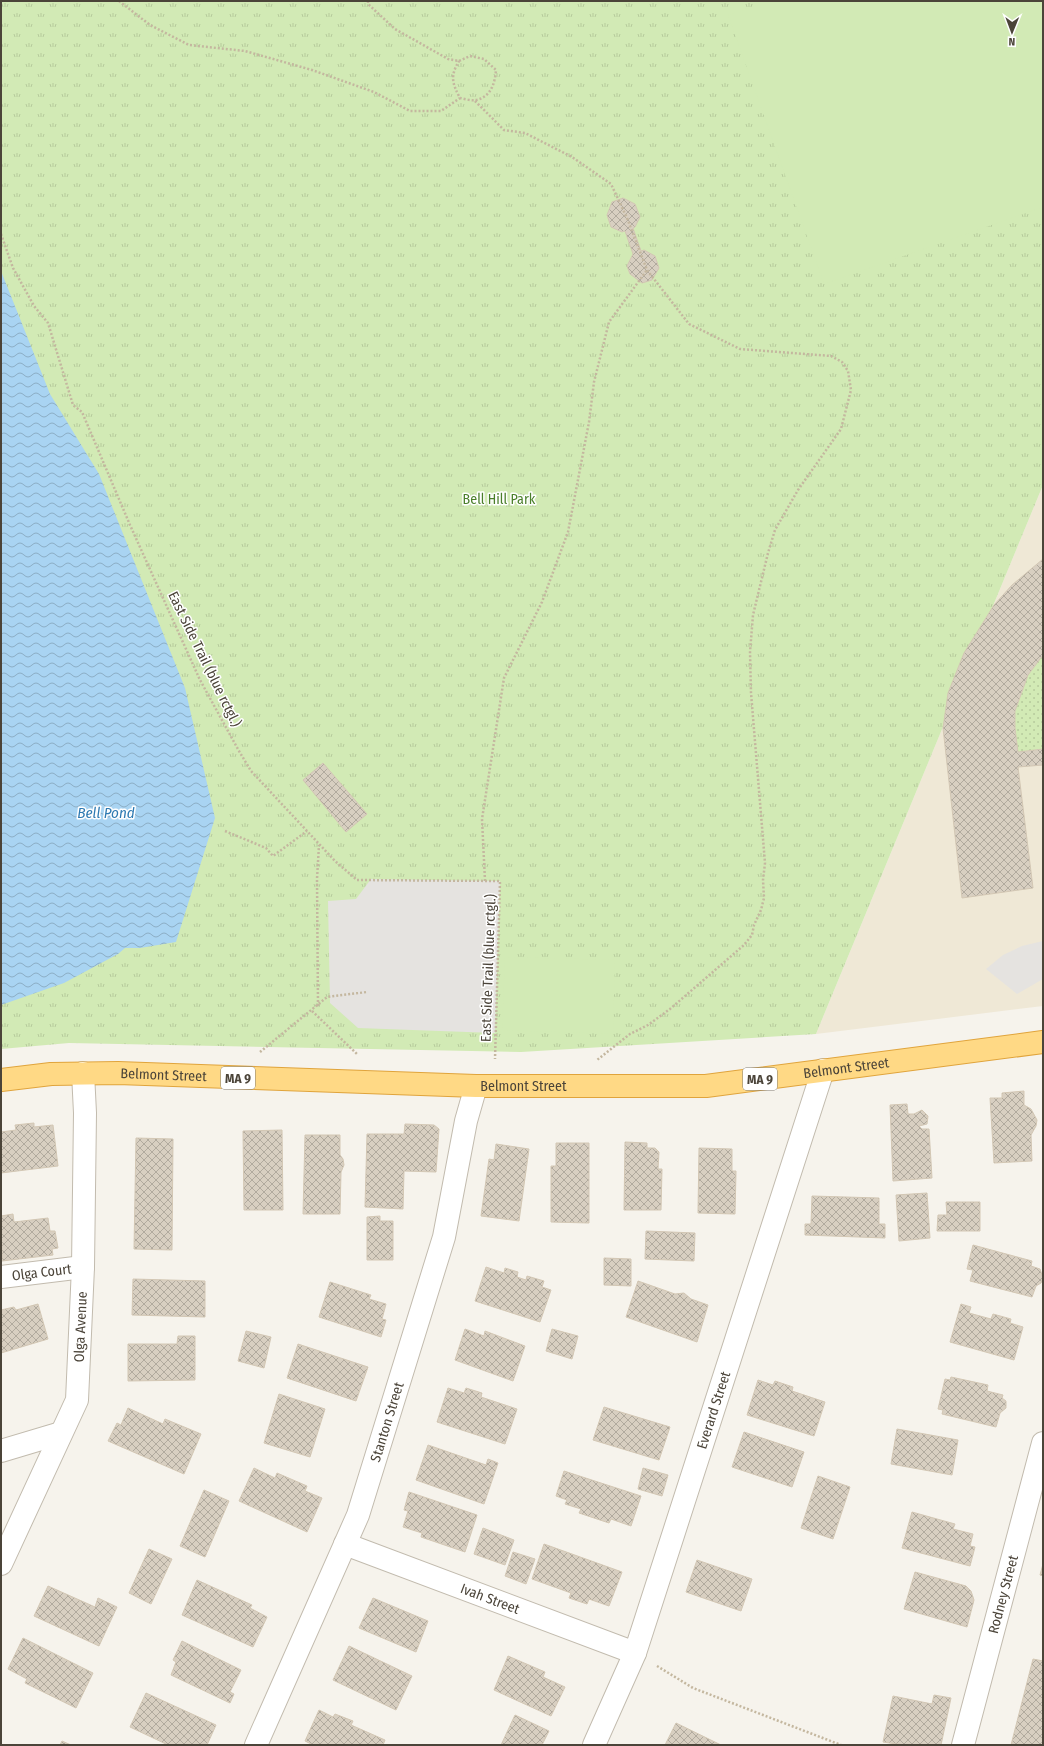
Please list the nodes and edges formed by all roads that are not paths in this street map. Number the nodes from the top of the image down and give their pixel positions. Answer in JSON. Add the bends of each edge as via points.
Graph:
{"nodes":[{"id":1,"x":1043,"y":1042,"type":"edge"},
{"id":2,"x":823,"y":1070,"type":"junction"},
{"id":3,"x":83,"y":1073,"type":"junction"},
{"id":4,"x":1,"y":1080,"type":"edge"},
{"id":5,"x":476,"y":1086,"type":"junction"},
{"id":6,"x":83,"y":1267,"type":"junction"},
{"id":7,"x":1,"y":1277,"type":"edge"},
{"id":8,"x":62,"y":1433,"type":"junction"},
{"id":9,"x":1043,"y":1443,"type":"edge"},
{"id":10,"x":1,"y":1451,"type":"edge"},
{"id":11,"x":345,"y":1544,"type":"junction"},
{"id":12,"x":1,"y":1564,"type":"edge"},
{"id":13,"x":635,"y":1653,"type":"junction"},
{"id":14,"x":256,"y":1745,"type":"edge"},
{"id":15,"x":594,"y":1745,"type":"edge"},
{"id":16,"x":963,"y":1745,"type":"edge"}],
"edges":[{"from":1,"to":2,"type":"highway","name":"Belmont Street","number":"MA 9"},
{"from":2,"to":5,"type":"highway","name":"Belmont Street","number":"MA 9","via":[[706,1086]]},
{"from":2,"to":13,"type":"street","name":"Everard Street"},
{"from":3,"to":4,"type":"highway","name":"Belmont Street","number":"MA 9"},
{"from":3,"to":5,"type":"highway","name":"Belmont Street","number":"MA 9"},
{"from":3,"to":6,"type":"street","name":"Olga Avenue"},
{"from":5,"to":11,"type":"street","name":"Stanton Street","via":[[466,1121],[444,1237],[358,1515]]},
{"from":6,"to":7,"type":"street","name":"Olga Court"},
{"from":6,"to":8,"type":"street","name":"Olga Avenue","via":[[77,1400]]},
{"from":8,"to":10,"type":"street"},
{"from":8,"to":12,"type":"street","name":"Olga Avenue"},
{"from":9,"to":16,"type":"street","name":"Rodney Street"},
{"from":11,"to":13,"type":"street","name":"Ivah Street"},
{"from":11,"to":14,"type":"street","name":"Stanton Street"},
{"from":13,"to":15,"type":"street","name":"Everard Street"}]}
